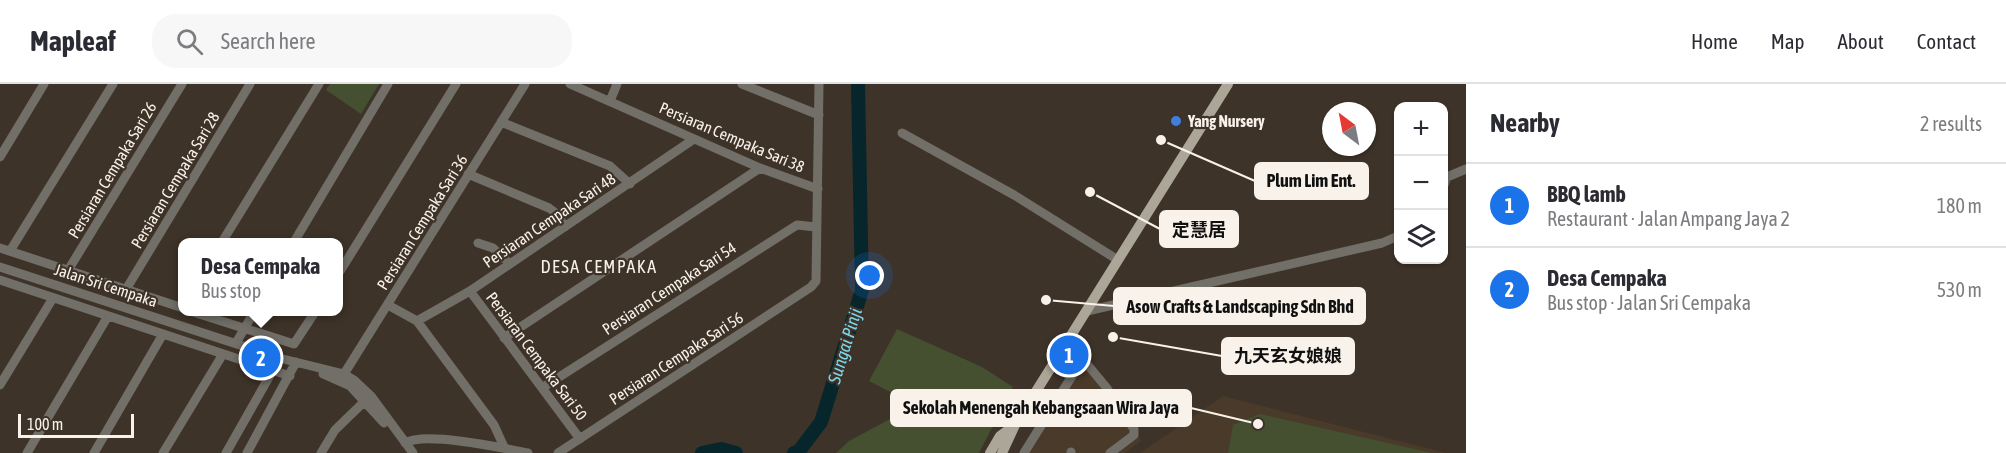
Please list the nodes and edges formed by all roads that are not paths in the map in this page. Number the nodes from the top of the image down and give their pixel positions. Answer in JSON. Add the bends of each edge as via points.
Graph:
{"nodes":[{"id":1,"x":44,"y":84,"type":"edge"},
{"id":2,"x":113,"y":84,"type":"edge"},
{"id":3,"x":182,"y":84,"type":"edge"},
{"id":4,"x":250,"y":84,"type":"edge"},
{"id":5,"x":319,"y":84,"type":"edge"},
{"id":6,"x":388,"y":84,"type":"edge"},
{"id":7,"x":456,"y":84,"type":"edge"},
{"id":8,"x":525,"y":84,"type":"edge"},
{"id":9,"x":570,"y":84,"type":"edge"},
{"id":10,"x":616,"y":84,"type":"edge"},
{"id":11,"x":742,"y":84,"type":"edge"},
{"id":12,"x":819,"y":84,"type":"edge"},
{"id":13,"x":1228,"y":84,"type":"edge"},
{"id":14,"x":610,"y":101,"type":"junction"},
{"id":15,"x":819,"y":115,"type":"junction"},
{"id":16,"x":501,"y":122,"type":"junction"},
{"id":17,"x":902,"y":133,"type":"dead end"},
{"id":18,"x":694,"y":139,"type":"junction"},
{"id":19,"x":0,"y":157,"type":"edge"},
{"id":20,"x":760,"y":168,"type":"junction"},
{"id":21,"x":1466,"y":169,"type":"edge"},
{"id":22,"x":468,"y":174,"type":"junction"},
{"id":23,"x":1448,"y":177,"type":"edge"},
{"id":24,"x":630,"y":184,"type":"junction"},
{"id":25,"x":818,"y":189,"type":"junction"},
{"id":26,"x":816,"y":226,"type":"junction"},
{"id":27,"x":565,"y":227,"type":"junction"},
{"id":28,"x":225,"y":238,"type":"edge"},
{"id":29,"x":297,"y":238,"type":"edge"},
{"id":30,"x":1394,"y":238,"type":"edge"},
{"id":31,"x":478,"y":243,"type":"dead end"},
{"id":32,"x":0,"y":248,"type":"edge"},
{"id":33,"x":10,"y":252,"type":"junction"},
{"id":34,"x":1118,"y":260,"type":"junction"},
{"id":35,"x":510,"y":264,"type":"junction"},
{"id":36,"x":0,"y":267,"type":"edge"},
{"id":37,"x":343,"y":267,"type":"edge"},
{"id":38,"x":67,"y":272,"type":"junction"},
{"id":39,"x":0,"y":280,"type":"edge"},
{"id":40,"x":125,"y":291,"type":"junction"},
{"id":41,"x":470,"y":291,"type":"junction"},
{"id":42,"x":53,"y":298,"type":"junction"},
{"id":43,"x":388,"y":305,"type":"junction"},
{"id":44,"x":178,"y":307,"type":"edge"},
{"id":45,"x":1087,"y":311,"type":"junction"},
{"id":46,"x":108,"y":316,"type":"junction"},
{"id":47,"x":206,"y":316,"type":"edge"},
{"id":48,"x":252,"y":316,"type":"edge"},
{"id":49,"x":313,"y":316,"type":"edge"},
{"id":50,"x":417,"y":321,"type":"junction"},
{"id":51,"x":244,"y":328,"type":"junction"},
{"id":52,"x":163,"y":334,"type":"junction"},
{"id":53,"x":504,"y":338,"type":"junction"},
{"id":54,"x":1067,"y":340,"type":"junction"},
{"id":55,"x":236,"y":343,"type":"junction"},
{"id":56,"x":223,"y":354,"type":"junction"},
{"id":57,"x":1082,"y":360,"type":"junction"},
{"id":58,"x":296,"y":362,"type":"junction"},
{"id":59,"x":306,"y":365,"type":"junction"},
{"id":60,"x":273,"y":370,"type":"junction"},
{"id":61,"x":344,"y":375,"type":"junction"},
{"id":62,"x":290,"y":376,"type":"junction"},
{"id":63,"x":330,"y":377,"type":"junction"},
{"id":64,"x":0,"y":385,"type":"edge"},
{"id":65,"x":542,"y":387,"type":"junction"},
{"id":66,"x":365,"y":398,"type":"junction"},
{"id":67,"x":1015,"y":425,"type":"junction"},
{"id":68,"x":580,"y":439,"type":"junction"},
{"id":69,"x":405,"y":443,"type":"junction"},
{"id":70,"x":505,"y":449,"type":"junction"},
{"id":71,"x":1004,"y":451,"type":"edge"},
{"id":72,"x":27,"y":453,"type":"edge"},
{"id":73,"x":94,"y":453,"type":"edge"},
{"id":74,"x":163,"y":453,"type":"edge"},
{"id":75,"x":226,"y":453,"type":"edge"},
{"id":76,"x":246,"y":453,"type":"edge"},
{"id":77,"x":321,"y":453,"type":"edge"},
{"id":78,"x":413,"y":453,"type":"edge"},
{"id":79,"x":528,"y":453,"type":"edge"},
{"id":80,"x":558,"y":453,"type":"edge"},
{"id":81,"x":990,"y":453,"type":"edge"},
{"id":82,"x":1024,"y":453,"type":"edge"},
{"id":83,"x":1110,"y":453,"type":"edge"}],
"edges":[{"from":1,"to":19,"type":"street"},
{"from":2,"to":33,"type":"street"},
{"from":3,"to":38,"type":"street","name":"Persiaran Cempaka Sari 26"},
{"from":4,"to":40,"type":"street","name":"Persiaran Cempaka Sari 28"},
{"from":5,"to":28,"type":"street"},
{"from":6,"to":29,"type":"street"},
{"from":7,"to":37,"type":"street"},
{"from":8,"to":16,"type":"street","name":"Persiaran Cempaka Sari 36"},
{"from":9,"to":14,"type":"street","name":"Persiaran Cempaka Sari 38"},
{"from":10,"to":14,"type":"street"},
{"from":11,"to":15,"type":"street"},
{"from":12,"to":15,"type":"street"},
{"from":13,"to":34,"type":"main road"},
{"from":14,"to":18,"type":"street","name":"Persiaran Cempaka Sari 38"},
{"from":15,"to":25,"type":"street"},
{"from":16,"to":22,"type":"street","name":"Persiaran Cempaka Sari 36"},
{"from":16,"to":24,"type":"street","via":[[610,166]]},
{"from":17,"to":34,"type":"street","via":[[1014,195]]},
{"from":18,"to":20,"type":"street","name":"Persiaran Cempaka Sari 38"},
{"from":18,"to":24,"type":"street","name":"Persiaran Cempaka Sari 48"},
{"from":20,"to":25,"type":"street","name":"Persiaran Cempaka Sari 38"},
{"from":20,"to":53,"type":"street"},
{"from":21,"to":23,"type":"street"},
{"from":22,"to":27,"type":"street","via":[[549,208]]},
{"from":22,"to":43,"type":"street","name":"Persiaran Cempaka Sari 36"},
{"from":24,"to":27,"type":"street","name":"Persiaran Cempaka Sari 48"},
{"from":25,"to":26,"type":"street"},
{"from":26,"to":65,"type":"street","name":"Persiaran Cempaka Sari 54","via":[[797,225]]},
{"from":26,"to":68,"type":"street","name":"Persiaran Cempaka Sari 56","via":[[816,281],[811,287]]},
{"from":27,"to":35,"type":"street","name":"Persiaran Cempaka Sari 48"},
{"from":30,"to":45,"type":"street"},
{"from":31,"to":35,"type":"street","via":[[493,248]]},
{"from":32,"to":33,"type":"street"},
{"from":33,"to":38,"type":"street"},
{"from":34,"to":45,"type":"main road"},
{"from":35,"to":41,"type":"street","name":"Persiaran Cempaka Sari 48"},
{"from":36,"to":55,"type":"street","name":"Jalan Sri Cempaka"},
{"from":38,"to":40,"type":"street"},
{"from":39,"to":42,"type":"street"},
{"from":40,"to":44,"type":"street"},
{"from":41,"to":50,"type":"street","name":"Persiaran Cempaka Sari 48"},
{"from":41,"to":53,"type":"street","name":"Persiaran Cempaka Sari 50"},
{"from":42,"to":46,"type":"street"},
{"from":42,"to":64,"type":"street"},
{"from":43,"to":50,"type":"street"},
{"from":43,"to":61,"type":"street","name":"Persiaran Cempaka Sari 36"},
{"from":45,"to":54,"type":"main road"},
{"from":46,"to":52,"type":"street"},
{"from":46,"to":72,"type":"street"},
{"from":47,"to":51,"type":"street"},
{"from":48,"to":51,"type":"street"},
{"from":49,"to":51,"type":"street","via":[[292,344]]},
{"from":50,"to":70,"type":"street","via":[[494,425]]},
{"from":51,"to":55,"type":"street"},
{"from":52,"to":56,"type":"street"},
{"from":52,"to":73,"type":"street"},
{"from":53,"to":65,"type":"street","name":"Persiaran Cempaka Sari 50"},
{"from":54,"to":57,"type":"street"},
{"from":54,"to":67,"type":"main road"},
{"from":55,"to":58,"type":"street","name":"Jalan Sri Cempaka"},
{"from":56,"to":60,"type":"street"},
{"from":56,"to":74,"type":"street"},
{"from":57,"to":82,"type":"street"},
{"from":57,"to":83,"type":"street","via":[[1134,429],[1134,435]]},
{"from":58,"to":59,"type":"street","name":"Jalan Sri Cempaka"},
{"from":58,"to":62,"type":"street"},
{"from":59,"to":61,"type":"street","name":"Jalan Sri Cempaka"},
{"from":59,"to":63,"type":"street","name":"Jalan Sri Cempaka"},
{"from":60,"to":62,"type":"street"},
{"from":60,"to":75,"type":"street"},
{"from":61,"to":63,"type":"street"},
{"from":61,"to":66,"type":"street","name":"Jalan Sri Cempaka","via":[[354,380]]},
{"from":62,"to":76,"type":"street"},
{"from":63,"to":66,"type":"street","name":"Jalan Sri Cempaka"},
{"from":65,"to":68,"type":"street","name":"Persiaran Cempaka Sari 50"},
{"from":66,"to":69,"type":"street","name":"Jalan Sri Cempaka"},
{"from":66,"to":77,"type":"street","via":[[335,429]]},
{"from":67,"to":71,"type":"main road"},
{"from":67,"to":81,"type":"main road","via":[[1000,436]]},
{"from":68,"to":80,"type":"street","name":"Persiaran Cempaka Sari 56"},
{"from":69,"to":70,"type":"street","via":[[440,439]]},
{"from":69,"to":78,"type":"street","name":"Jalan Sri Cempaka"},
{"from":70,"to":79,"type":"street"}]}
